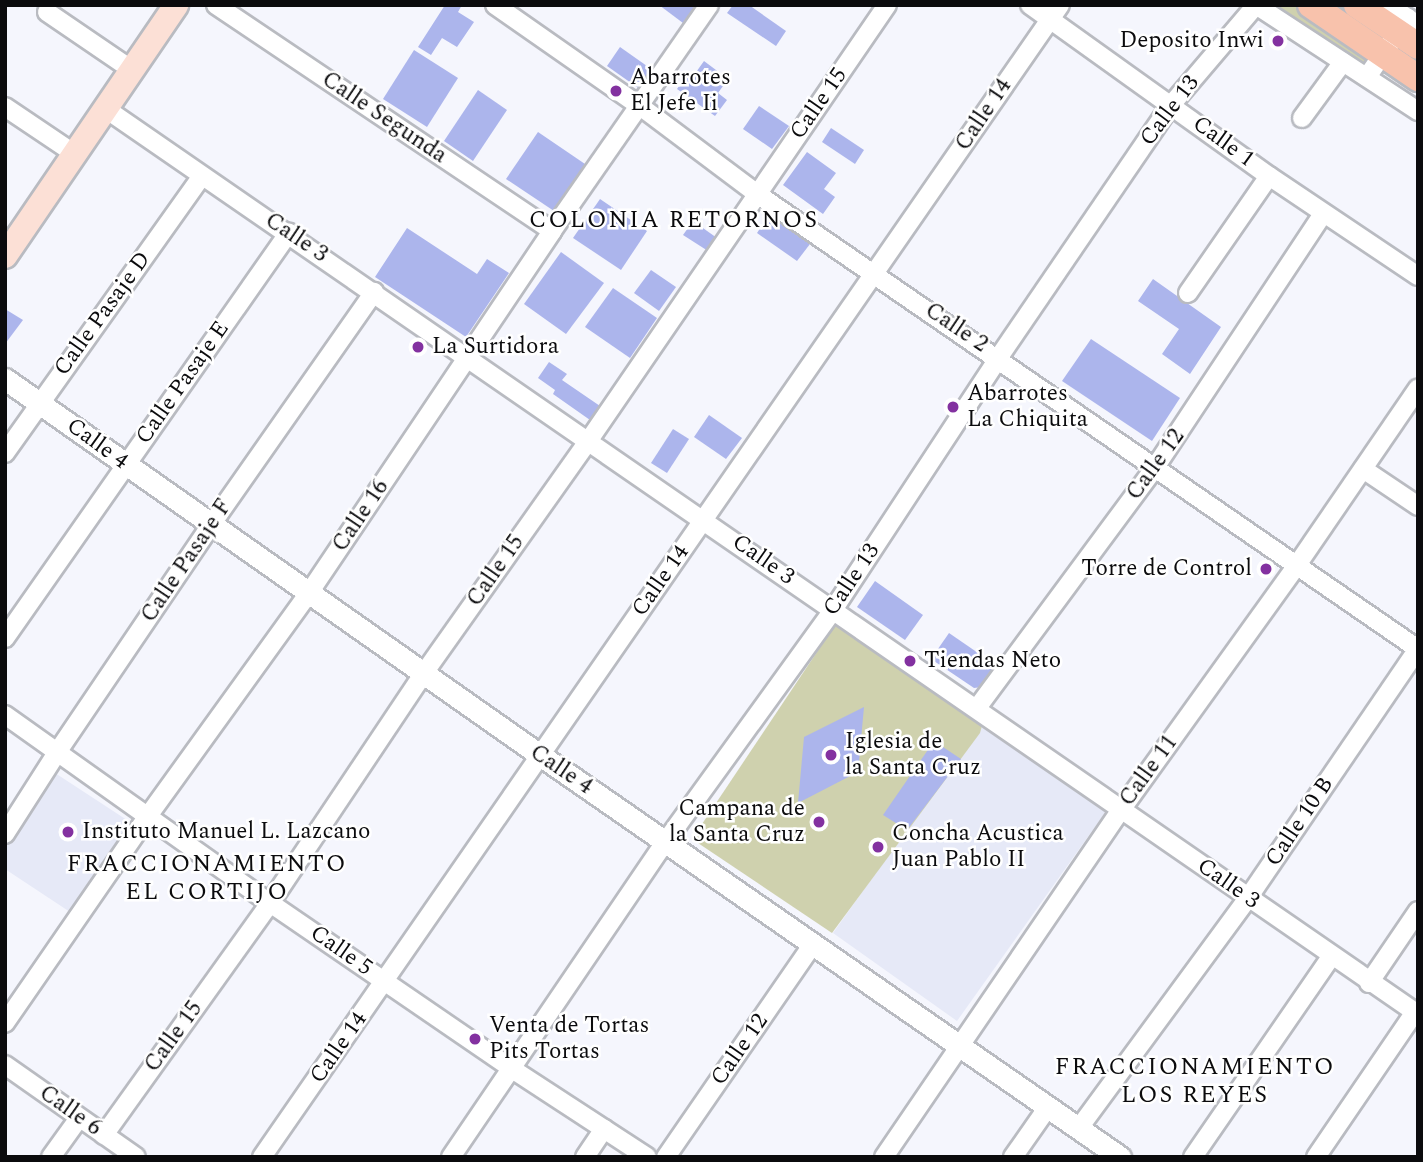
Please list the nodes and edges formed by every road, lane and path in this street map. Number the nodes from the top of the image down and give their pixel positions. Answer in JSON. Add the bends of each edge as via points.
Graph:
{"nodes":[{"id":1,"x":176,"y":5,"type":"edge"},
{"id":2,"x":216,"y":5,"type":"edge"},
{"id":3,"x":495,"y":5,"type":"edge"},
{"id":4,"x":709,"y":5,"type":"edge"},
{"id":5,"x":887,"y":5,"type":"edge"},
{"id":6,"x":1030,"y":5,"type":"edge"},
{"id":7,"x":1256,"y":5,"type":"edge"},
{"id":8,"x":1311,"y":5,"type":"edge"},
{"id":9,"x":1357,"y":5,"type":"edge"},
{"id":10,"x":1389,"y":5,"type":"edge"},
{"id":11,"x":47,"y":12,"type":"dead end"},
{"id":12,"x":1055,"y":12,"type":"edge"},
{"id":13,"x":1405,"y":35,"type":"edge"},
{"id":14,"x":1343,"y":62,"type":"junction"},
{"id":15,"x":132,"y":70,"type":"junction"},
{"id":16,"x":1367,"y":77,"type":"junction"},
{"id":17,"x":1418,"y":78,"type":"edge"},
{"id":18,"x":1171,"y":105,"type":"junction"},
{"id":19,"x":640,"y":106,"type":"junction"},
{"id":20,"x":5,"y":107,"type":"edge"},
{"id":21,"x":106,"y":108,"type":"junction"},
{"id":22,"x":1418,"y":111,"type":"edge"},
{"id":23,"x":1302,"y":118,"type":"dead end"},
{"id":24,"x":75,"y":154,"type":"junction"},
{"id":25,"x":202,"y":176,"type":"junction"},
{"id":26,"x":1269,"y":176,"type":"junction"},
{"id":27,"x":757,"y":194,"type":"junction"},
{"id":28,"x":1323,"y":214,"type":"junction"},
{"id":29,"x":289,"y":232,"type":"junction"},
{"id":30,"x":552,"y":232,"type":"junction"},
{"id":31,"x":5,"y":256,"type":"edge"},
{"id":32,"x":875,"y":274,"type":"junction"},
{"id":33,"x":1418,"y":276,"type":"edge"},
{"id":34,"x":374,"y":292,"type":"junction"},
{"id":35,"x":1188,"y":293,"type":"dead end"},
{"id":36,"x":468,"y":357,"type":"junction"},
{"id":37,"x":999,"y":358,"type":"junction"},
{"id":38,"x":5,"y":379,"type":"edge"},
{"id":39,"x":1418,"y":388,"type":"edge"},
{"id":40,"x":41,"y":402,"type":"junction"},
{"id":41,"x":589,"y":440,"type":"junction"},
{"id":42,"x":5,"y":453,"type":"edge"},
{"id":43,"x":125,"y":465,"type":"junction"},
{"id":44,"x":1156,"y":466,"type":"junction"},
{"id":45,"x":1363,"y":469,"type":"junction"},
{"id":46,"x":1418,"y":506,"type":"edge"},
{"id":47,"x":704,"y":519,"type":"junction"},
{"id":48,"x":213,"y":522,"type":"junction"},
{"id":49,"x":1297,"y":565,"type":"junction"},
{"id":50,"x":309,"y":593,"type":"junction"},
{"id":51,"x":833,"y":610,"type":"junction"},
{"id":52,"x":5,"y":638,"type":"edge"},
{"id":53,"x":1418,"y":649,"type":"edge"},
{"id":54,"x":424,"y":673,"type":"junction"},
{"id":55,"x":977,"y":708,"type":"junction"},
{"id":56,"x":5,"y":715,"type":"edge"},
{"id":57,"x":58,"y":751,"type":"junction"},
{"id":58,"x":540,"y":755,"type":"junction"},
{"id":59,"x":1121,"y":810,"type":"junction"},
{"id":60,"x":148,"y":816,"type":"junction"},
{"id":61,"x":5,"y":834,"type":"edge"},
{"id":62,"x":666,"y":841,"type":"junction"},
{"id":63,"x":1248,"y":898,"type":"junction"},
{"id":64,"x":270,"y":903,"type":"junction"},
{"id":65,"x":1418,"y":911,"type":"edge"},
{"id":66,"x":813,"y":944,"type":"junction"},
{"id":67,"x":1331,"y":957,"type":"junction"},
{"id":68,"x":385,"y":982,"type":"junction"},
{"id":69,"x":1369,"y":983,"type":"junction"},
{"id":70,"x":1416,"y":1013,"type":"edge"},
{"id":71,"x":5,"y":1023,"type":"edge"},
{"id":72,"x":959,"y":1044,"type":"junction"},
{"id":73,"x":5,"y":1065,"type":"edge"},
{"id":74,"x":512,"y":1069,"type":"junction"},
{"id":75,"x":1048,"y":1107,"type":"junction"},
{"id":76,"x":79,"y":1118,"type":"junction"},
{"id":77,"x":1079,"y":1128,"type":"junction"},
{"id":78,"x":604,"y":1129,"type":"junction"},
{"id":79,"x":104,"y":1135,"type":"junction"},
{"id":80,"x":51,"y":1157,"type":"edge"},
{"id":81,"x":136,"y":1157,"type":"edge"},
{"id":82,"x":262,"y":1157,"type":"edge"},
{"id":83,"x":451,"y":1157,"type":"edge"},
{"id":84,"x":585,"y":1157,"type":"edge"},
{"id":85,"x":647,"y":1157,"type":"edge"},
{"id":86,"x":666,"y":1157,"type":"edge"},
{"id":87,"x":884,"y":1157,"type":"edge"},
{"id":88,"x":1013,"y":1157,"type":"edge"},
{"id":89,"x":1120,"y":1157,"type":"edge"},
{"id":90,"x":1193,"y":1157,"type":"edge"},
{"id":91,"x":1316,"y":1157,"type":"edge"}],
"edges":[{"from":1,"to":15,"type":"main road"},
{"from":2,"to":30,"type":"street","name":"Calle Segunda"},
{"from":3,"to":19,"type":"street","name":"Calle 2"},
{"from":4,"to":19,"type":"street","name":"Calle 16"},
{"from":5,"to":27,"type":"street","name":"Calle 15"},
{"from":6,"to":12,"type":"street","name":"Calle 1"},
{"from":7,"to":14,"type":"street"},
{"from":7,"to":18,"type":"street","name":"Calle 13"},
{"from":8,"to":13,"type":"main road"},
{"from":9,"to":13,"type":"main road"},
{"from":10,"to":13,"type":"street"},
{"from":11,"to":15,"type":"street"},
{"from":12,"to":18,"type":"street","name":"Calle 1"},
{"from":12,"to":32,"type":"street","name":"Calle 14"},
{"from":13,"to":16,"type":"street"},
{"from":13,"to":17,"type":"main road"},
{"from":14,"to":16,"type":"street"},
{"from":14,"to":23,"type":"street"},
{"from":15,"to":21,"type":"main road"},
{"from":16,"to":22,"type":"street"},
{"from":18,"to":26,"type":"street","name":"Calle 1"},
{"from":18,"to":37,"type":"street","name":"Calle 13"},
{"from":19,"to":27,"type":"street","name":"Calle 2"},
{"from":19,"to":30,"type":"street","name":"Calle 16"},
{"from":20,"to":24,"type":"street"},
{"from":21,"to":24,"type":"main road"},
{"from":21,"to":25,"type":"street","name":"Calle 3"},
{"from":24,"to":31,"type":"main road"},
{"from":25,"to":29,"type":"street","name":"Calle 3"},
{"from":25,"to":40,"type":"street","name":"Calle Pasaje D"},
{"from":26,"to":28,"type":"street","name":"Calle 1"},
{"from":26,"to":35,"type":"street"},
{"from":27,"to":32,"type":"street","name":"Calle 2"},
{"from":27,"to":41,"type":"street","name":"Calle 15"},
{"from":28,"to":33,"type":"street","name":"Calle 1"},
{"from":28,"to":44,"type":"street","name":"Calle 12"},
{"from":29,"to":34,"type":"street","name":"Calle 3"},
{"from":29,"to":43,"type":"street","name":"Calle Pasaje E"},
{"from":30,"to":36,"type":"street","name":"Calle 16"},
{"from":32,"to":37,"type":"street","name":"Calle 2"},
{"from":32,"to":47,"type":"street","name":"Calle 14"},
{"from":34,"to":36,"type":"street","name":"Calle 3"},
{"from":34,"to":48,"type":"street","name":"Calle Pasaje F"},
{"from":36,"to":41,"type":"street","name":"Calle 3"},
{"from":36,"to":50,"type":"street","name":"Calle 16"},
{"from":37,"to":44,"type":"street","name":"Calle 2"},
{"from":37,"to":51,"type":"street","name":"Calle 13"},
{"from":38,"to":40,"type":"street","name":"Calle 4"},
{"from":39,"to":45,"type":"street","name":"Calle 11"},
{"from":40,"to":42,"type":"street","name":"Calle Pasaje D"},
{"from":40,"to":43,"type":"street","name":"Calle 4"},
{"from":41,"to":47,"type":"street","name":"Calle 3"},
{"from":41,"to":54,"type":"street","name":"Calle 15"},
{"from":43,"to":48,"type":"street","name":"Calle 4"},
{"from":43,"to":52,"type":"street","name":"Calle Pasaje E"},
{"from":44,"to":49,"type":"street","name":"Calle 2"},
{"from":44,"to":55,"type":"street","name":"Calle 12"},
{"from":45,"to":46,"type":"street"},
{"from":45,"to":49,"type":"street","name":"Calle 11"},
{"from":47,"to":51,"type":"street","name":"Calle 3"},
{"from":47,"to":58,"type":"street","name":"Calle 14"},
{"from":48,"to":50,"type":"street","name":"Calle 4"},
{"from":48,"to":57,"type":"street","name":"Calle Pasaje F"},
{"from":49,"to":53,"type":"street","name":"Calle 2"},
{"from":49,"to":59,"type":"street","name":"Calle 11"},
{"from":50,"to":54,"type":"street","name":"Calle 4"},
{"from":50,"to":60,"type":"street","name":"Calle 16"},
{"from":51,"to":55,"type":"street","name":"Calle 3"},
{"from":51,"to":62,"type":"street","name":"Calle 13"},
{"from":53,"to":63,"type":"street","name":"Calle 10 B"},
{"from":54,"to":58,"type":"street","name":"Calle 4"},
{"from":54,"to":64,"type":"street","name":"Calle 15"},
{"from":55,"to":59,"type":"street","name":"Calle 3"},
{"from":56,"to":57,"type":"street","name":"Calle 5"},
{"from":57,"to":60,"type":"street","name":"Calle 5"},
{"from":57,"to":61,"type":"street","name":"Calle Pasaje F"},
{"from":58,"to":62,"type":"street","name":"Calle 4"},
{"from":58,"to":68,"type":"street","name":"Calle 14"},
{"from":59,"to":63,"type":"street","name":"Calle 3"},
{"from":59,"to":72,"type":"street","name":"Calle 11"},
{"from":60,"to":64,"type":"street","name":"Calle 5"},
{"from":60,"to":71,"type":"street","name":"Calle 16"},
{"from":62,"to":66,"type":"street","name":"Calle 4"},
{"from":62,"to":74,"type":"street","name":"Calle 13"},
{"from":63,"to":67,"type":"street","name":"Calle 3"},
{"from":63,"to":77,"type":"street","name":"Calle 10 B"},
{"from":64,"to":68,"type":"street","name":"Calle 5"},
{"from":64,"to":79,"type":"street","name":"Calle 15"},
{"from":65,"to":69,"type":"street"},
{"from":66,"to":72,"type":"street","name":"Calle 4"},
{"from":66,"to":86,"type":"street","name":"Calle 12"},
{"from":67,"to":69,"type":"street","name":"Calle 3"},
{"from":67,"to":90,"type":"street"},
{"from":68,"to":74,"type":"street","name":"Calle 5"},
{"from":68,"to":82,"type":"street","name":"Calle 14"},
{"from":69,"to":70,"type":"street","name":"Calle 3"},
{"from":70,"to":91,"type":"street"},
{"from":72,"to":75,"type":"street","name":"Calle 4"},
{"from":72,"to":87,"type":"street","name":"Calle 11"},
{"from":73,"to":76,"type":"street","name":"Calle 6"},
{"from":74,"to":78,"type":"street","name":"Calle 5"},
{"from":74,"to":83,"type":"street","name":"Calle 13"},
{"from":75,"to":77,"type":"street","name":"Calle 4"},
{"from":75,"to":88,"type":"street"},
{"from":76,"to":79,"type":"street","name":"Calle 6"},
{"from":76,"to":80,"type":"street"},
{"from":77,"to":89,"type":"street","name":"Calle 4"},
{"from":78,"to":84,"type":"street"},
{"from":78,"to":85,"type":"street","name":"Calle 5"},
{"from":79,"to":81,"type":"street","name":"Calle 6"}]}
